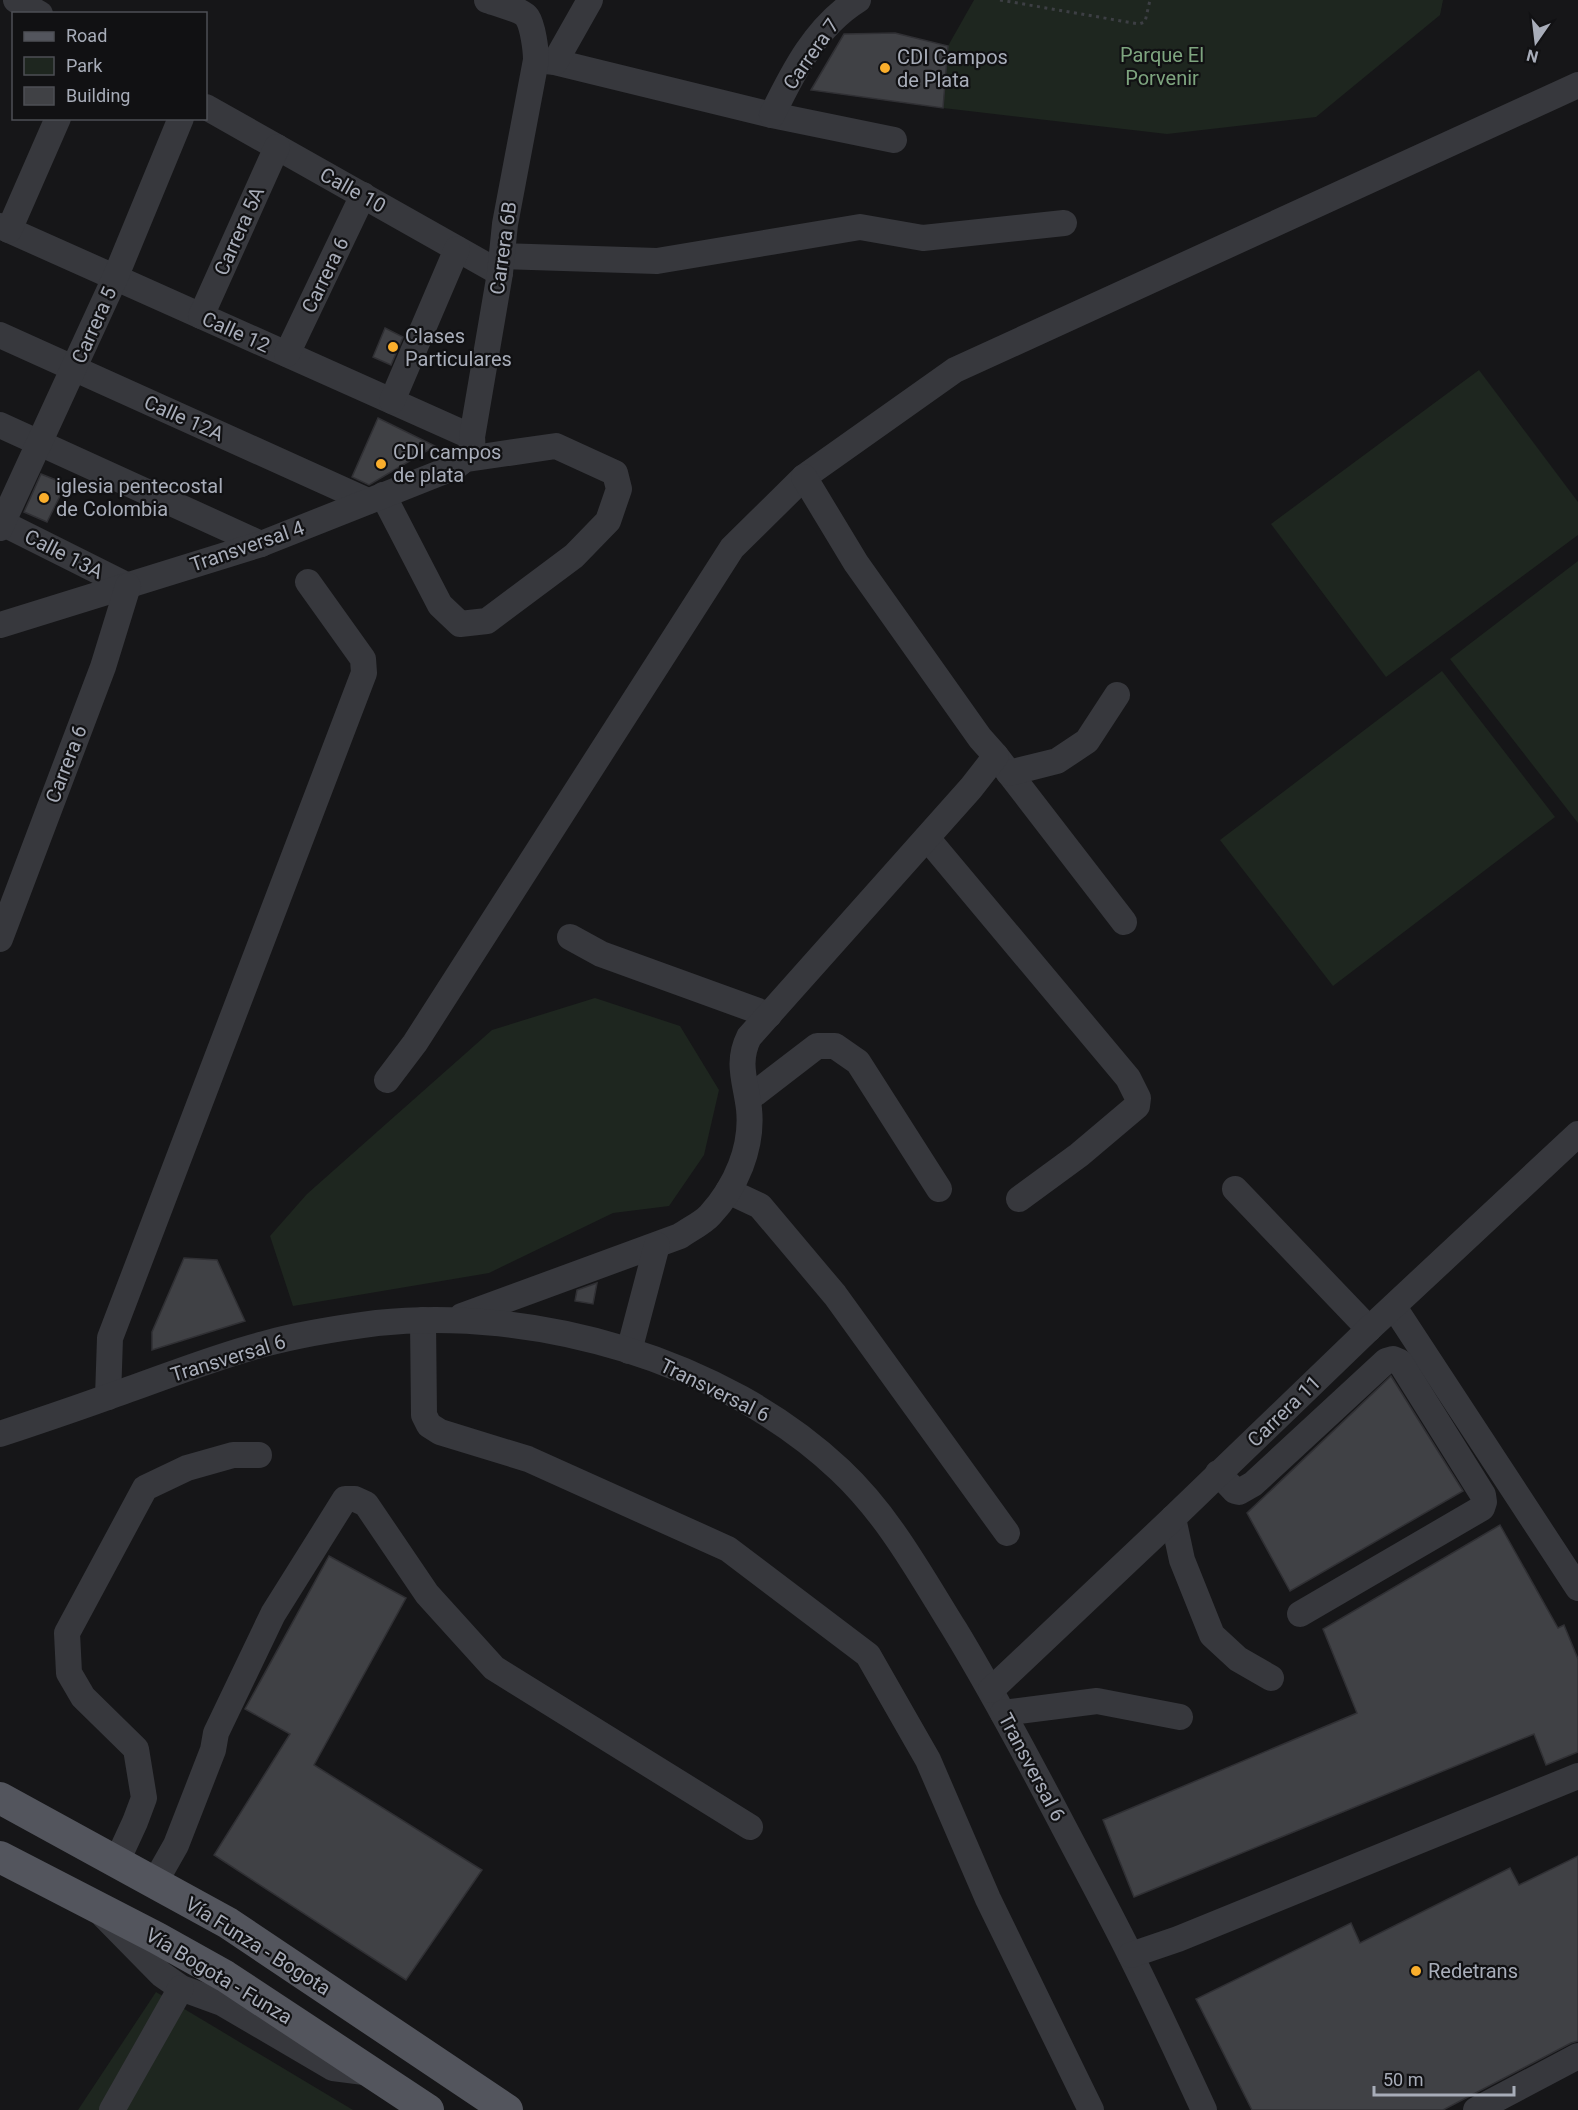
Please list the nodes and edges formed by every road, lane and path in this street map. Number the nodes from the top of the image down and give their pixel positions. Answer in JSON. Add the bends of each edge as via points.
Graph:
{"nodes":[{"id":1,"x":16,"y":0,"type":"edge"},
{"id":2,"x":487,"y":0,"type":"edge"},
{"id":3,"x":590,"y":0,"type":"edge"},
{"id":4,"x":858,"y":0,"type":"edge"},
{"id":5,"x":1000,"y":0,"type":"edge"},
{"id":6,"x":1150,"y":0,"type":"edge"},
{"id":7,"x":37,"y":12,"type":"edge"},
{"id":8,"x":546,"y":61,"type":"junction"},
{"id":9,"x":1578,"y":85,"type":"edge"},
{"id":10,"x":207,"y":108,"type":"edge"},
{"id":11,"x":772,"y":115,"type":"junction"},
{"id":12,"x":57,"y":120,"type":"edge"},
{"id":13,"x":180,"y":120,"type":"edge"},
{"id":14,"x":894,"y":140,"type":"dead end"},
{"id":15,"x":277,"y":147,"type":"junction"},
{"id":16,"x":363,"y":195,"type":"junction"},
{"id":17,"x":1064,"y":223,"type":"dead end"},
{"id":18,"x":4,"y":228,"type":"edge"},
{"id":19,"x":457,"y":249,"type":"junction"},
{"id":20,"x":501,"y":264,"type":"junction"},
{"id":21,"x":116,"y":278,"type":"junction"},
{"id":22,"x":201,"y":316,"type":"junction"},
{"id":23,"x":0,"y":335,"type":"edge"},
{"id":24,"x":286,"y":354,"type":"junction"},
{"id":25,"x":75,"y":368,"type":"junction"},
{"id":26,"x":392,"y":401,"type":"junction"},
{"id":27,"x":0,"y":425,"type":"edge"},
{"id":28,"x":40,"y":442,"type":"junction"},
{"id":29,"x":469,"y":448,"type":"junction"},
{"id":30,"x":804,"y":477,"type":"junction"},
{"id":31,"x":376,"y":498,"type":"junction"},
{"id":32,"x":1,"y":524,"type":"edge"},
{"id":33,"x":261,"y":544,"type":"junction"},
{"id":34,"x":308,"y":582,"type":"dead end"},
{"id":35,"x":128,"y":586,"type":"junction"},
{"id":36,"x":0,"y":625,"type":"edge"},
{"id":37,"x":1117,"y":695,"type":"dead end"},
{"id":38,"x":1003,"y":765,"type":"junction"},
{"id":39,"x":927,"y":837,"type":"junction"},
{"id":40,"x":1124,"y":922,"type":"dead end"},
{"id":41,"x":570,"y":937,"type":"dead end"},
{"id":42,"x":0,"y":939,"type":"edge"},
{"id":43,"x":769,"y":1015,"type":"junction"},
{"id":44,"x":387,"y":1080,"type":"dead end"},
{"id":45,"x":748,"y":1099,"type":"junction"},
{"id":46,"x":1578,"y":1134,"type":"edge"},
{"id":47,"x":939,"y":1189,"type":"dead end"},
{"id":48,"x":1235,"y":1189,"type":"dead end"},
{"id":49,"x":728,"y":1191,"type":"junction"},
{"id":50,"x":1019,"y":1199,"type":"dead end"},
{"id":51,"x":657,"y":1245,"type":"junction"},
{"id":52,"x":1394,"y":1306,"type":"junction"},
{"id":53,"x":454,"y":1319,"type":"junction"},
{"id":54,"x":423,"y":1320,"type":"junction"},
{"id":55,"x":1369,"y":1329,"type":"junction"},
{"id":56,"x":629,"y":1351,"type":"junction"},
{"id":57,"x":108,"y":1397,"type":"junction"},
{"id":58,"x":0,"y":1434,"type":"edge"},
{"id":59,"x":259,"y":1455,"type":"dead end"},
{"id":60,"x":1218,"y":1473,"type":"junction"},
{"id":61,"x":1173,"y":1518,"type":"junction"},
{"id":62,"x":1006,"y":1533,"type":"dead end"},
{"id":63,"x":1578,"y":1588,"type":"edge"},
{"id":64,"x":1300,"y":1614,"type":"dead end"},
{"id":65,"x":1271,"y":1677,"type":"dead end"},
{"id":66,"x":991,"y":1690,"type":"junction"},
{"id":67,"x":1003,"y":1713,"type":"junction"},
{"id":68,"x":1180,"y":1717,"type":"dead end"},
{"id":69,"x":1578,"y":1776,"type":"edge"},
{"id":70,"x":0,"y":1798,"type":"edge"},
{"id":71,"x":750,"y":1827,"type":"dead end"},
{"id":72,"x":0,"y":1857,"type":"edge"},
{"id":73,"x":117,"y":1861,"type":"junction"},
{"id":74,"x":155,"y":1882,"type":"junction"},
{"id":75,"x":92,"y":1903,"type":"junction"},
{"id":76,"x":1131,"y":1955,"type":"junction"},
{"id":77,"x":181,"y":1988,"type":"junction"},
{"id":78,"x":1578,"y":2056,"type":"edge"},
{"id":79,"x":374,"y":2073,"type":"junction"},
{"id":80,"x":112,"y":2110,"type":"edge"},
{"id":81,"x":428,"y":2110,"type":"edge"},
{"id":82,"x":507,"y":2110,"type":"edge"},
{"id":83,"x":1091,"y":2110,"type":"edge"},
{"id":84,"x":1204,"y":2110,"type":"edge"},
{"id":85,"x":1476,"y":2110,"type":"edge"}],
"edges":[{"from":1,"to":7,"type":"street"},
{"from":2,"to":8,"type":"street","via":[[527,18],[536,48]]},
{"from":3,"to":8,"type":"street"},
{"from":4,"to":11,"type":"street","name":"Carrera 7","via":[[843,9],[818,37],[791,76]]},
{"from":5,"to":6,"type":"path","via":[[1139,24],[1147,18]]},
{"from":8,"to":11,"type":"street"},
{"from":8,"to":20,"type":"street","name":"Carrera 6B","via":[[505,224]]},
{"from":9,"to":30,"type":"street","via":[[955,370]]},
{"from":10,"to":15,"type":"street","name":"Calle 10"},
{"from":11,"to":14,"type":"street"},
{"from":12,"to":18,"type":"street"},
{"from":13,"to":21,"type":"street","name":"Carrera 5"},
{"from":15,"to":16,"type":"street","name":"Calle 10"},
{"from":15,"to":22,"type":"street","name":"Carrera 5A"},
{"from":16,"to":19,"type":"street","name":"Calle 10"},
{"from":16,"to":24,"type":"street","name":"Carrera 6"},
{"from":17,"to":20,"type":"street","via":[[923,238],[860,227],[657,261]]},
{"from":18,"to":21,"type":"street","name":"Calle 12"},
{"from":19,"to":20,"type":"street","name":"Calle 10"},
{"from":19,"to":26,"type":"street"},
{"from":20,"to":29,"type":"street","name":"Carrera 6B"},
{"from":21,"to":22,"type":"street","name":"Calle 12"},
{"from":21,"to":25,"type":"street","name":"Carrera 5"},
{"from":22,"to":24,"type":"street","name":"Calle 12"},
{"from":23,"to":25,"type":"street","name":"Calle 12A"},
{"from":24,"to":26,"type":"street","name":"Calle 12"},
{"from":25,"to":28,"type":"street","name":"Carrera 5"},
{"from":25,"to":31,"type":"street","name":"Calle 12A"},
{"from":26,"to":29,"type":"street","name":"Calle 12"},
{"from":27,"to":28,"type":"street"},
{"from":28,"to":32,"type":"street","name":"Carrera 5"},
{"from":28,"to":33,"type":"street"},
{"from":29,"to":31,"type":"street","name":"Transversal 4","via":[[455,467]]},
{"from":29,"to":31,"type":"street","via":[[556,446],[615,473],[619,489],[608,521],[580,549],[487,621],[460,624],[440,605]]},
{"from":30,"to":38,"type":"street","via":[[856,563]]},
{"from":30,"to":44,"type":"street","via":[[732,548],[415,1043]]},
{"from":31,"to":33,"type":"street","name":"Transversal 4"},
{"from":32,"to":35,"type":"street","name":"Calle 13A"},
{"from":33,"to":35,"type":"street","name":"Transversal 4"},
{"from":34,"to":57,"type":"street","via":[[363,659],[364,673],[110,1338]]},
{"from":35,"to":36,"type":"street","name":"Transversal 4"},
{"from":35,"to":42,"type":"street","name":"Carrera 6","via":[[103,667]]},
{"from":37,"to":38,"type":"street","via":[[1087,741],[1057,761]]},
{"from":38,"to":39,"type":"street"},
{"from":38,"to":40,"type":"street"},
{"from":39,"to":43,"type":"street"},
{"from":39,"to":50,"type":"street","via":[[1128,1078],[1138,1098],[1137,1106]]},
{"from":41,"to":43,"type":"street","via":[[601,954]]},
{"from":43,"to":45,"type":"street","via":[[742,1050]]},
{"from":45,"to":47,"type":"street","via":[[817,1046],[835,1046],[858,1062]]},
{"from":45,"to":49,"type":"street","via":[[746,1154]]},
{"from":46,"to":52,"type":"street","name":"Carrera 11"},
{"from":48,"to":55,"type":"street"},
{"from":49,"to":51,"type":"street","via":[[710,1216],[680,1236]]},
{"from":49,"to":62,"type":"street","via":[[760,1206],[835,1295]]},
{"from":51,"to":53,"type":"street"},
{"from":51,"to":56,"type":"street"},
{"from":52,"to":55,"type":"street","name":"Carrera 11"},
{"from":52,"to":63,"type":"street"},
{"from":53,"to":54,"type":"street","name":"Transversal 6"},
{"from":53,"to":56,"type":"street","name":"Transversal 6","via":[[521,1325]]},
{"from":54,"to":57,"type":"street","name":"Transversal 6","via":[[336,1329],[268,1343]]},
{"from":54,"to":83,"type":"street","via":[[424,1415],[429,1425],[440,1432],[528,1459],[728,1549],[868,1655],[928,1760],[988,1899]]},
{"from":55,"to":60,"type":"street","name":"Carrera 11"},
{"from":56,"to":66,"type":"street","name":"Transversal 6","via":[[698,1378],[762,1411],[841,1471],[898,1537]]},
{"from":57,"to":58,"type":"street","name":"Transversal 6"},
{"from":59,"to":73,"type":"street","via":[[233,1455],[188,1468],[145,1488],[66,1633],[69,1673],[83,1697],[136,1749],[144,1798]]},
{"from":60,"to":61,"type":"street","name":"Carrera 11"},
{"from":60,"to":64,"type":"street","via":[[1235,1491],[1253,1484],[1386,1361],[1393,1359],[1400,1362],[1483,1495],[1482,1508]]},
{"from":61,"to":65,"type":"street","via":[[1182,1560],[1212,1635],[1238,1659]]},
{"from":61,"to":66,"type":"street","name":"Carrera 11"},
{"from":66,"to":67,"type":"street","name":"Transversal 6"},
{"from":67,"to":68,"type":"street","via":[[1097,1701]]},
{"from":67,"to":76,"type":"street","name":"Transversal 6"},
{"from":69,"to":76,"type":"street"},
{"from":70,"to":73,"type":"main road","name":"Vía Funza - Bogota"},
{"from":71,"to":74,"type":"street","via":[[494,1668],[427,1594],[366,1504],[345,1499],[273,1614],[216,1733],[176,1845]]},
{"from":72,"to":75,"type":"main road","name":"Vía Bogota - Funza"},
{"from":73,"to":74,"type":"main road","name":"Vía Funza - Bogota"},
{"from":73,"to":75,"type":"main road"},
{"from":74,"to":82,"type":"main road","name":"Vía Funza - Bogota","via":[[228,1923]]},
{"from":75,"to":77,"type":"street","via":[[161,1974]]},
{"from":75,"to":79,"type":"main road","name":"Vía Bogota - Funza","via":[[225,1976]]},
{"from":76,"to":84,"type":"street","name":"Transversal 6"},
{"from":77,"to":79,"type":"street","via":[[222,2004],[333,2068]]},
{"from":77,"to":80,"type":"street"},
{"from":78,"to":85,"type":"street"},
{"from":79,"to":81,"type":"main road","name":"Vía Bogota - Funza"}]}
